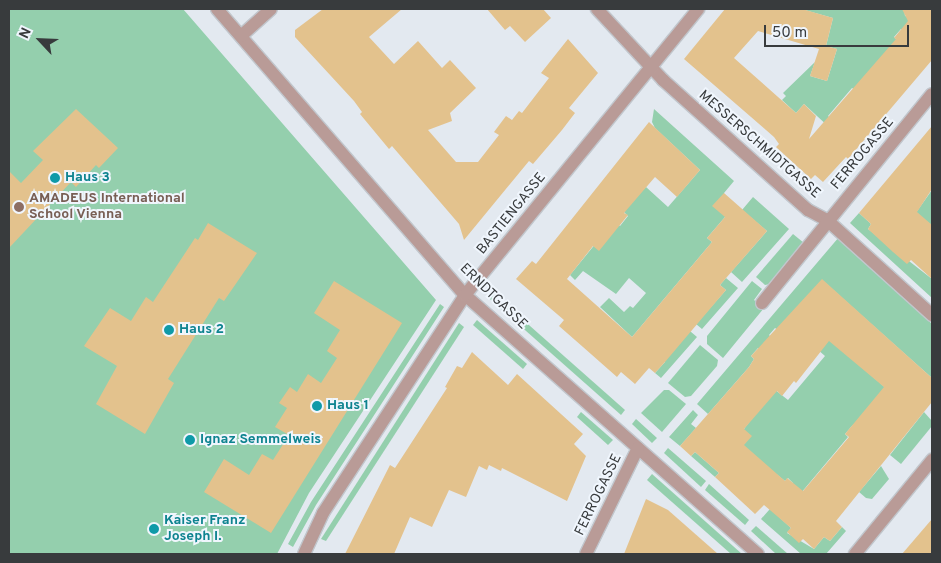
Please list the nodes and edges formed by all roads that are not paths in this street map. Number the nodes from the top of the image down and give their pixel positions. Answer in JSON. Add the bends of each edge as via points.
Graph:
{"nodes":[{"id":1,"x":217,"y":9,"type":"edge"},
{"id":2,"x":271,"y":9,"type":"edge"},
{"id":3,"x":596,"y":9,"type":"edge"},
{"id":4,"x":698,"y":9,"type":"edge"},
{"id":5,"x":242,"y":36,"type":"junction"},
{"id":6,"x":651,"y":69,"type":"junction"},
{"id":7,"x":932,"y":94,"type":"edge"},
{"id":8,"x":827,"y":220,"type":"junction"},
{"id":9,"x":465,"y":295,"type":"junction"},
{"id":10,"x":762,"y":303,"type":"dead end"},
{"id":11,"x":932,"y":315,"type":"edge"},
{"id":12,"x":638,"y":448,"type":"junction"},
{"id":13,"x":932,"y":460,"type":"edge"},
{"id":14,"x":304,"y":554,"type":"edge"},
{"id":15,"x":586,"y":554,"type":"edge"},
{"id":16,"x":758,"y":554,"type":"edge"},
{"id":17,"x":855,"y":554,"type":"edge"}],
"edges":[{"from":1,"to":5,"type":"street","name":"ERNDTGASSE"},
{"from":2,"to":5,"type":"street"},
{"from":3,"to":6,"type":"street","name":"MESSERSCHMIDTGASSE"},
{"from":4,"to":6,"type":"street","name":"BASTIENGASSE"},
{"from":5,"to":9,"type":"street","name":"ERNDTGASSE"},
{"from":6,"to":8,"type":"street","name":"MESSERSCHMIDTGASSE","via":[[808,210]]},
{"from":6,"to":9,"type":"street","name":"BASTIENGASSE"},
{"from":7,"to":8,"type":"street","name":"FERROGASSE"},
{"from":8,"to":10,"type":"street","name":"FERROGASSE","via":[[812,244]]},
{"from":8,"to":11,"type":"street","name":"MESSERSCHMIDTGASSE"},
{"from":9,"to":12,"type":"street","name":"ERNDTGASSE"},
{"from":9,"to":14,"type":"street","name":"BASTIENGASSE","via":[[324,513]]},
{"from":12,"to":15,"type":"street","name":"FERROGASSE"},
{"from":12,"to":16,"type":"street","name":"ERNDTGASSE"},
{"from":13,"to":17,"type":"street"}]}
